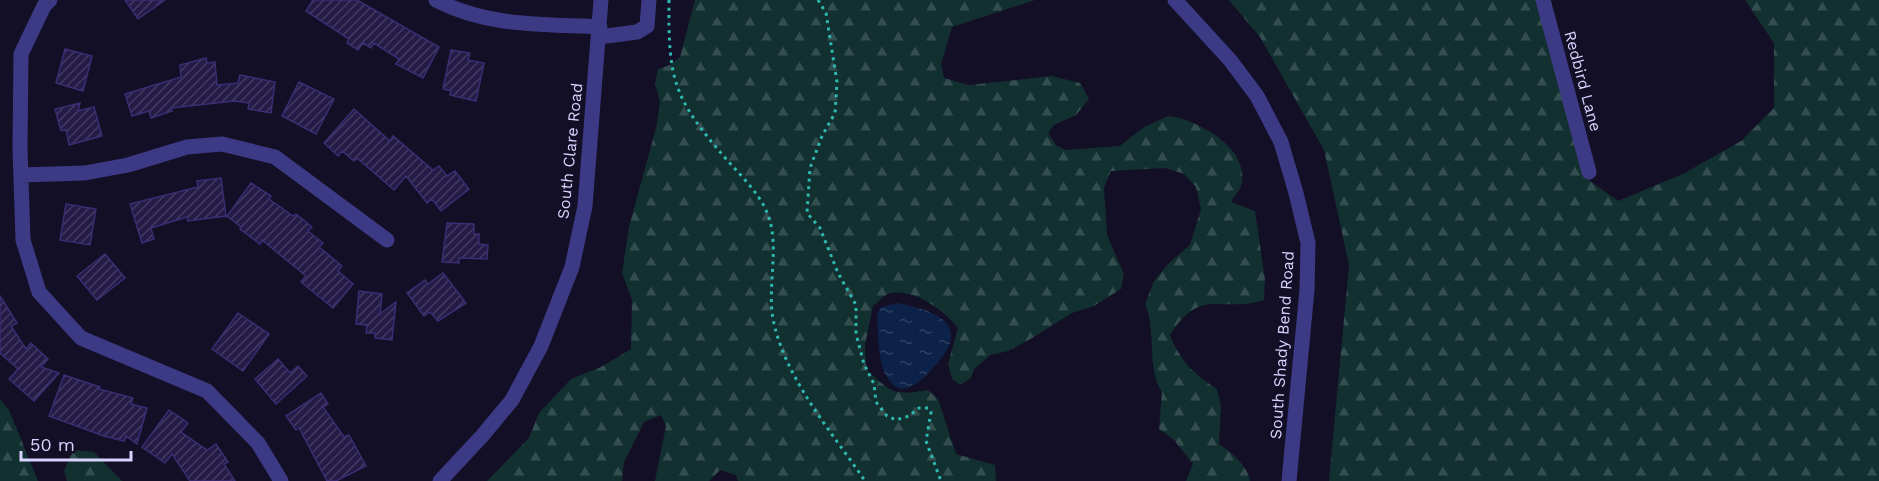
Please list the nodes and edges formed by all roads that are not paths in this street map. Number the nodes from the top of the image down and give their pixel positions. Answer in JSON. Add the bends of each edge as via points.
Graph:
{"nodes":[{"id":1,"x":50,"y":0,"type":"edge"},
{"id":2,"x":436,"y":0,"type":"edge"},
{"id":3,"x":601,"y":0,"type":"edge"},
{"id":4,"x":649,"y":0,"type":"edge"},
{"id":5,"x":1175,"y":0,"type":"edge"},
{"id":6,"x":1543,"y":0,"type":"edge"},
{"id":7,"x":600,"y":32,"type":"junction"},
{"id":8,"x":1589,"y":171,"type":"dead end"},
{"id":9,"x":21,"y":175,"type":"junction"},
{"id":10,"x":387,"y":240,"type":"dead end"},
{"id":11,"x":281,"y":481,"type":"edge"},
{"id":12,"x":440,"y":481,"type":"edge"},
{"id":13,"x":1289,"y":481,"type":"edge"}],
"edges":[{"from":1,"to":9,"type":"street","via":[[21,54]]},
{"from":2,"to":7,"type":"street","via":[[488,20]]},
{"from":3,"to":7,"type":"street","name":"South Clare Road"},
{"from":4,"to":7,"type":"street","via":[[647,26],[637,32]]},
{"from":5,"to":13,"type":"street","name":"South Shady Bend Road","via":[[1257,96],[1281,142],[1301,213],[1308,243],[1307,290]]},
{"from":6,"to":8,"type":"street","name":"Redbird Lane"},
{"from":7,"to":12,"type":"street","name":"South Clare Road","via":[[585,206],[572,267],[541,346],[512,400]]},
{"from":9,"to":10,"type":"street","via":[[85,173],[187,147],[222,144],[275,157]]},
{"from":9,"to":11,"type":"street","via":[[23,240],[39,292],[81,338],[207,391],[258,443]]}]}
